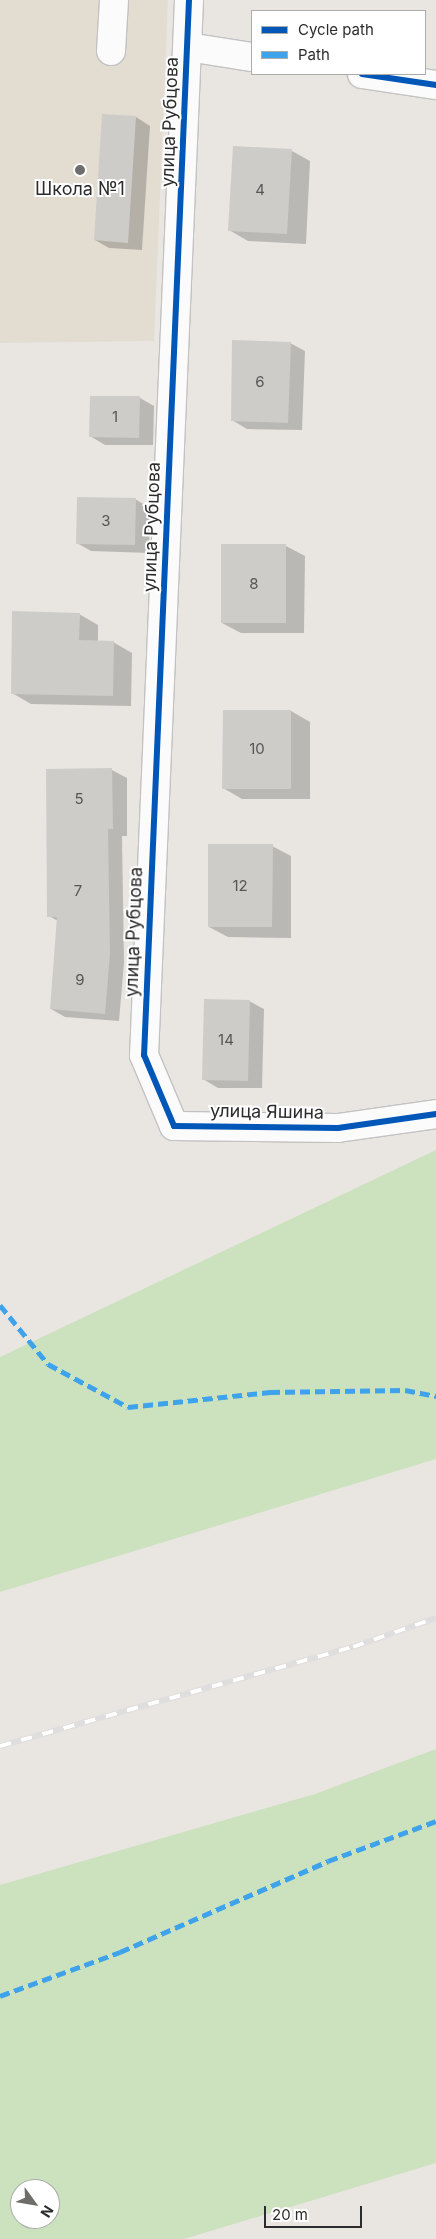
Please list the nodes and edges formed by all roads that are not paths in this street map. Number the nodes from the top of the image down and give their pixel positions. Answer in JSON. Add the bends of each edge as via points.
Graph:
{"nodes":[{"id":1,"x":114,"y":0,"type":"edge"},
{"id":2,"x":189,"y":0,"type":"edge"},
{"id":3,"x":188,"y":46,"type":"junction"},
{"id":4,"x":111,"y":51,"type":"dead end"},
{"id":5,"x":251,"y":57,"type":"edge"},
{"id":6,"x":369,"y":75,"type":"edge"},
{"id":7,"x":436,"y":85,"type":"edge"},
{"id":8,"x":144,"y":1055,"type":"joint"},
{"id":9,"x":436,"y":1114,"type":"edge"}],
"edges":[{"from":1,"to":4,"type":"street"},
{"from":2,"to":3,"type":"street","name":"улица Рубцова"},
{"from":3,"to":5,"type":"street"},
{"from":3,"to":8,"type":"street","name":"улица Рубцова"},
{"from":6,"to":7,"type":"street"},
{"from":8,"to":9,"type":"street","name":"улица Яшина","via":[[174,1126],[338,1128]]}]}
